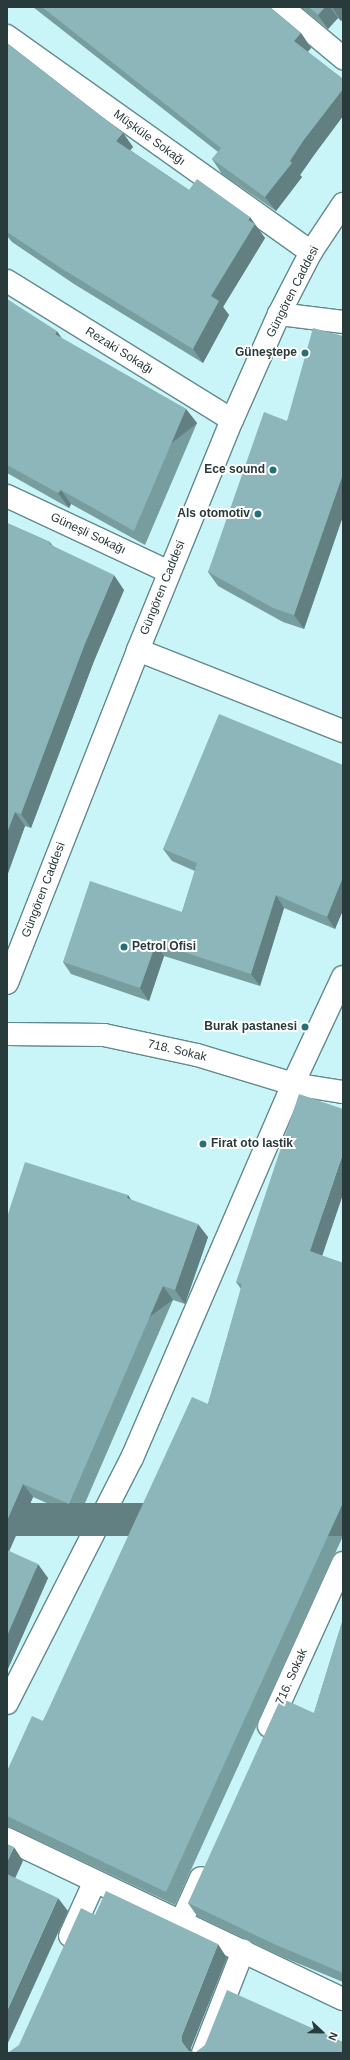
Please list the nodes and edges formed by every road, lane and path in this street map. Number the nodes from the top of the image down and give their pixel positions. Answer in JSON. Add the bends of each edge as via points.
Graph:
{"nodes":[{"id":1,"x":282,"y":7,"type":"edge"},
{"id":2,"x":7,"y":36,"type":"edge"},
{"id":3,"x":343,"y":58,"type":"edge"},
{"id":4,"x":343,"y":204,"type":"edge"},
{"id":5,"x":311,"y":252,"type":"junction"},
{"id":6,"x":7,"y":281,"type":"edge"},
{"id":7,"x":279,"y":314,"type":"junction"},
{"id":8,"x":343,"y":322,"type":"edge"},
{"id":9,"x":232,"y":420,"type":"junction"},
{"id":10,"x":7,"y":496,"type":"edge"},
{"id":11,"x":169,"y":572,"type":"junction"},
{"id":12,"x":138,"y":650,"type":"junction"},
{"id":13,"x":343,"y":731,"type":"edge"},
{"id":14,"x":343,"y":976,"type":"edge"},
{"id":15,"x":7,"y":984,"type":"edge"},
{"id":16,"x":7,"y":1034,"type":"edge"},
{"id":17,"x":293,"y":1084,"type":"junction"},
{"id":18,"x":343,"y":1092,"type":"edge"},
{"id":19,"x":343,"y":1563,"type":"edge"},
{"id":20,"x":7,"y":1703,"type":"edge"},
{"id":21,"x":262,"y":1742,"type":"edge"},
{"id":22,"x":7,"y":1839,"type":"edge"},
{"id":23,"x":210,"y":1857,"type":"edge"},
{"id":24,"x":95,"y":1881,"type":"junction"},
{"id":25,"x":181,"y":1922,"type":"junction"},
{"id":26,"x":243,"y":1951,"type":"junction"},
{"id":27,"x":62,"y":1952,"type":"edge"},
{"id":28,"x":343,"y":1999,"type":"edge"},
{"id":29,"x":203,"y":2053,"type":"edge"}],
"edges":[{"from":1,"to":3,"type":"street"},
{"from":2,"to":5,"type":"street","name":"Müşküle Sokağı"},
{"from":4,"to":5,"type":"street","name":"Güngören Caddesi"},
{"from":5,"to":7,"type":"street","name":"Güngören Caddesi"},
{"from":6,"to":9,"type":"street","name":"Rezaki Sokağı"},
{"from":7,"to":8,"type":"street"},
{"from":7,"to":9,"type":"street","name":"Güngören Caddesi"},
{"from":9,"to":11,"type":"street","name":"Güngören Caddesi"},
{"from":10,"to":11,"type":"street","name":"Güneşli Sokağı"},
{"from":11,"to":12,"type":"street","name":"Güngören Caddesi"},
{"from":12,"to":13,"type":"street"},
{"from":12,"to":15,"type":"street","name":"Güngören Caddesi"},
{"from":14,"to":17,"type":"street"},
{"from":16,"to":17,"type":"street","name":"718. Sokak","via":[[104,1035],[197,1055]]},
{"from":17,"to":18,"type":"street","name":"718. Sokak"},
{"from":17,"to":20,"type":"street","via":[[132,1458]]},
{"from":19,"to":21,"type":"street","name":"716. Sokak"},
{"from":22,"to":24,"type":"street"},
{"from":23,"to":25,"type":"street"},
{"from":24,"to":25,"type":"street"},
{"from":24,"to":27,"type":"street"},
{"from":25,"to":26,"type":"street"},
{"from":26,"to":28,"type":"street"},
{"from":26,"to":29,"type":"street"}]}
